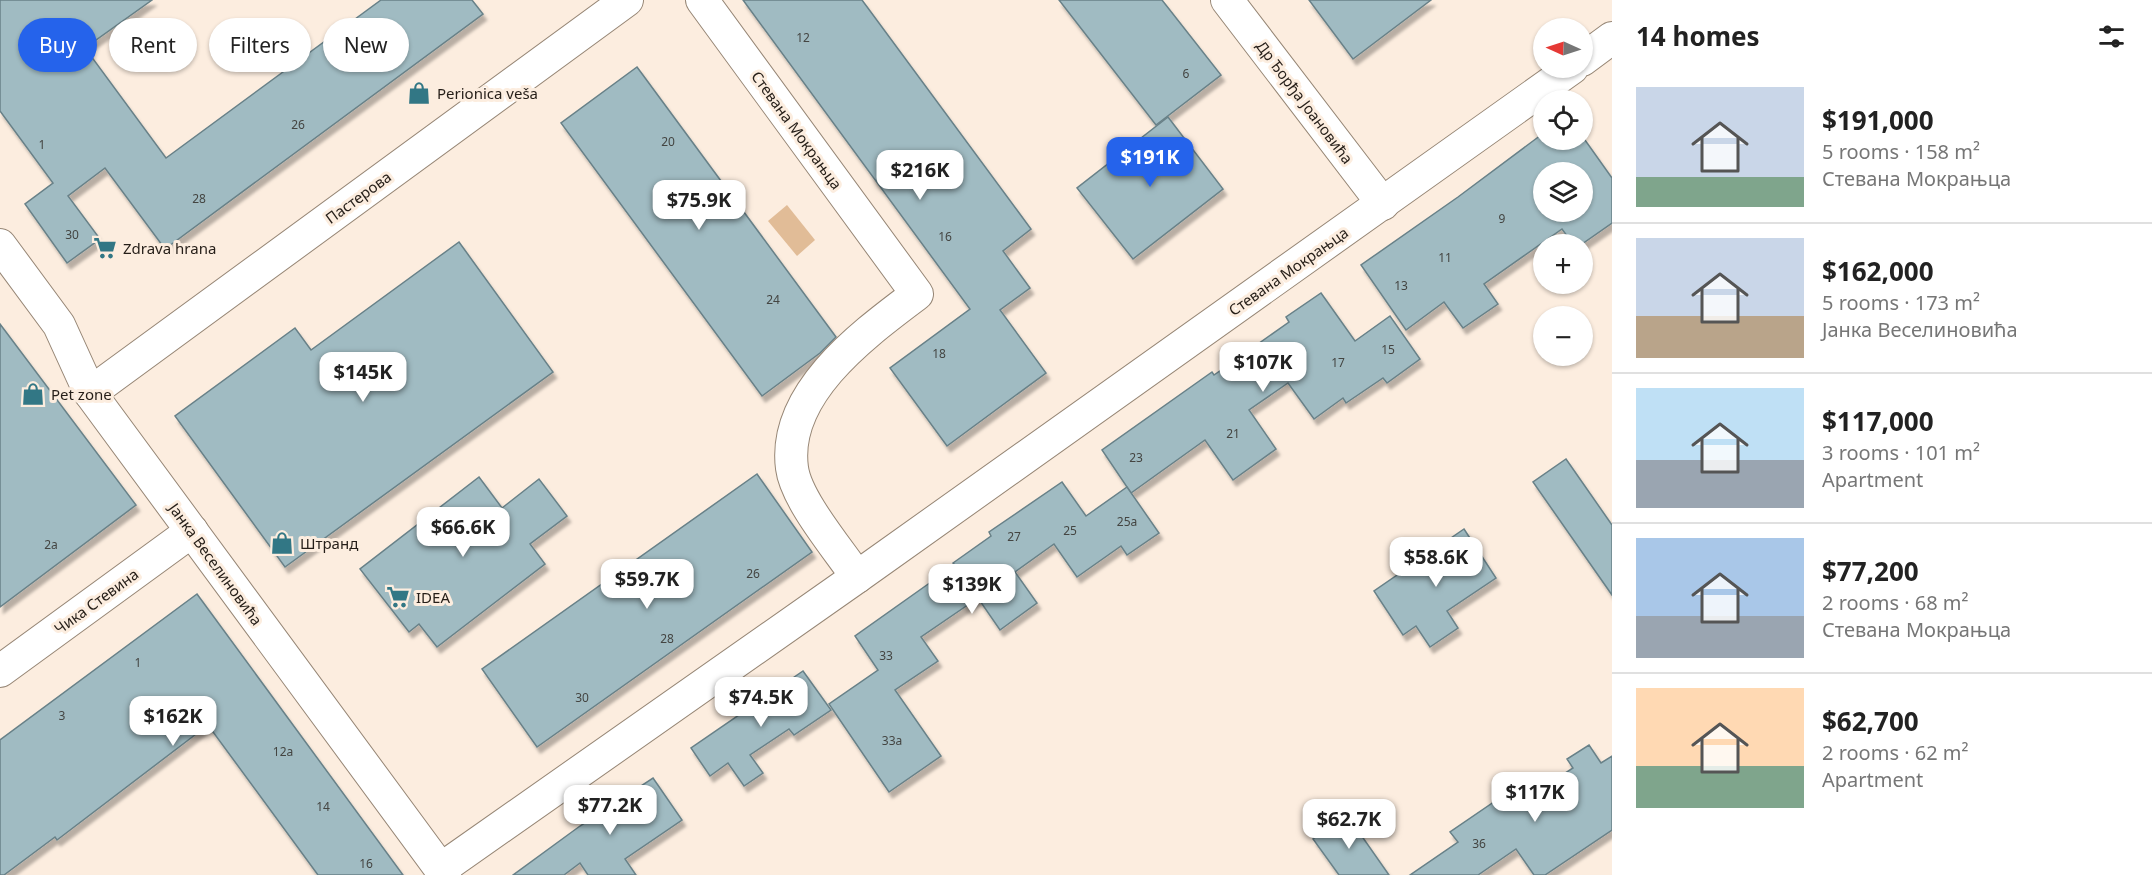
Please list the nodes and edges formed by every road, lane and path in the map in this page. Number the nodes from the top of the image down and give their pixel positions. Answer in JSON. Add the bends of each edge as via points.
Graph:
{"nodes":[{"id":1,"x":627,"y":0,"type":"edge"},
{"id":2,"x":702,"y":0,"type":"edge"},
{"id":3,"x":1227,"y":0,"type":"edge"},
{"id":4,"x":1612,"y":38,"type":"edge"},
{"id":5,"x":1593,"y":52,"type":"edge"},
{"id":6,"x":1558,"y":78,"type":"edge"},
{"id":7,"x":1383,"y":204,"type":"junction"},
{"id":8,"x":0,"y":245,"type":"edge"},
{"id":9,"x":90,"y":393,"type":"junction"},
{"id":10,"x":192,"y":531,"type":"junction"},
{"id":11,"x":857,"y":577,"type":"junction"},
{"id":12,"x":0,"y":671,"type":"edge"},
{"id":13,"x":443,"y":872,"type":"edge"}],
"edges":[{"from":1,"to":9,"type":"street","name":"Пастерова"},
{"from":2,"to":11,"type":"street","name":"Стевана Мокрањца","via":[[916,294],[834,363],[810,392],[794,428],[792,469],[803,499]]},
{"from":3,"to":7,"type":"street","name":"Др Ђорђа Јоановића"},
{"from":4,"to":5,"type":"street"},
{"from":6,"to":7,"type":"street","name":"Стевана Мокрањца"},
{"from":7,"to":11,"type":"street","name":"Стевана Мокрањца"},
{"from":8,"to":9,"type":"street","name":"Јанка Веселиновића","via":[[59,325]]},
{"from":9,"to":10,"type":"street","name":"Јанка Веселиновића"},
{"from":10,"to":12,"type":"street","name":"Чика Стевина"},
{"from":10,"to":13,"type":"street","name":"Јанка Веселиновића"},
{"from":11,"to":13,"type":"street","name":"Стевана Мокрањца"}]}
